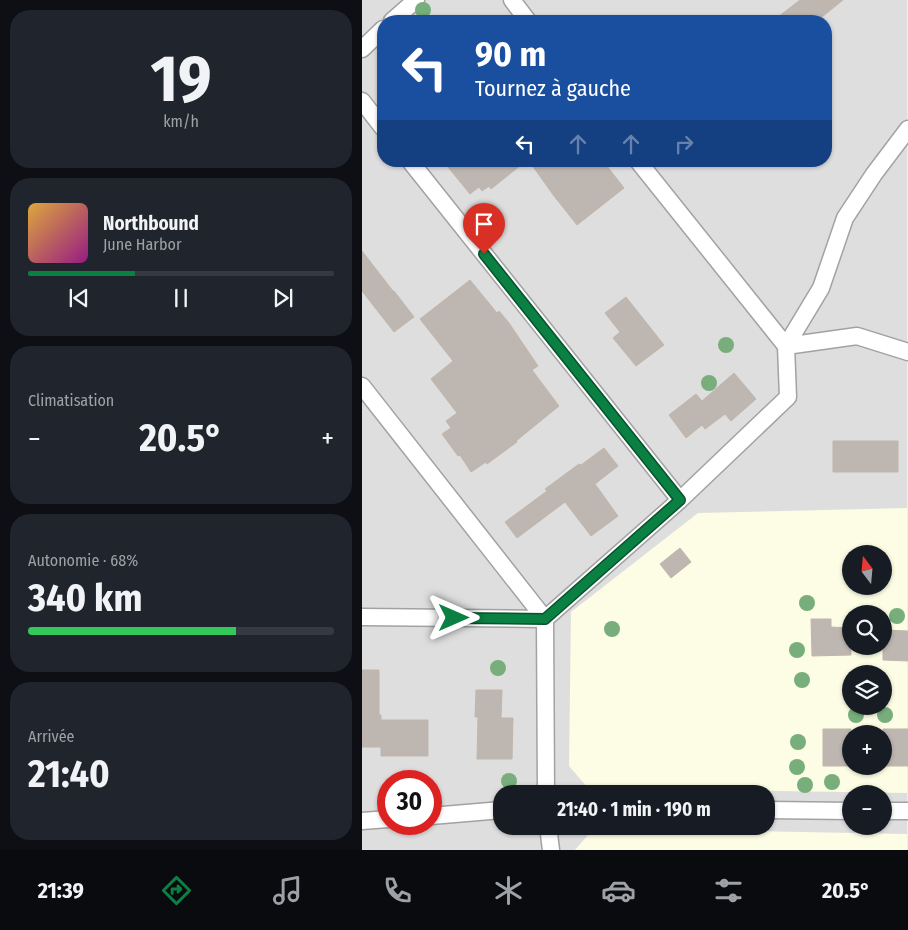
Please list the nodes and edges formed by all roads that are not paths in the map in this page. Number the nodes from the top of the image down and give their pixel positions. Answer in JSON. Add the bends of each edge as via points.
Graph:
{"nodes":[{"id":1,"x":416,"y":0,"type":"edge"},
{"id":2,"x":512,"y":0,"type":"edge"},
{"id":3,"x":399,"y":15,"type":"edge"},
{"id":4,"x":523,"y":15,"type":"edge"},
{"id":5,"x":377,"y":35,"type":"edge"},
{"id":6,"x":362,"y":48,"type":"edge"},
{"id":7,"x":362,"y":101,"type":"edge"},
{"id":8,"x":377,"y":120,"type":"edge"},
{"id":9,"x":908,"y":129,"type":"edge"},
{"id":10,"x":415,"y":167,"type":"edge"},
{"id":11,"x":643,"y":167,"type":"edge"},
{"id":12,"x":786,"y":346,"type":"junction"},
{"id":13,"x":908,"y":352,"type":"edge"},
{"id":14,"x":362,"y":386,"type":"edge"},
{"id":15,"x":680,"y":500,"type":"junction"},
{"id":16,"x":362,"y":617,"type":"edge"},
{"id":17,"x":545,"y":619,"type":"junction"},
{"id":18,"x":546,"y":785,"type":"edge"},
{"id":19,"x":775,"y":810,"type":"edge"},
{"id":20,"x":493,"y":811,"type":"edge"},
{"id":21,"x":842,"y":811,"type":"edge"},
{"id":22,"x":892,"y":811,"type":"edge"},
{"id":23,"x":908,"y":811,"type":"edge"},
{"id":24,"x":442,"y":815,"type":"edge"},
{"id":25,"x":377,"y":820,"type":"edge"},
{"id":26,"x":362,"y":821,"type":"edge"},
{"id":27,"x":549,"y":835,"type":"edge"},
{"id":28,"x":551,"y":850,"type":"edge"}],
"edges":[{"from":1,"to":3,"type":"street"},
{"from":2,"to":4,"type":"street"},
{"from":5,"to":6,"type":"street"},
{"from":7,"to":8,"type":"street"},
{"from":9,"to":12,"type":"street","via":[[845,218],[821,288]]},
{"from":10,"to":15,"type":"street"},
{"from":11,"to":12,"type":"street"},
{"from":12,"to":13,"type":"street","via":[[857,336]]},
{"from":12,"to":15,"type":"street","via":[[788,397]]},
{"from":14,"to":17,"type":"street"},
{"from":15,"to":17,"type":"street"},
{"from":16,"to":17,"type":"street"},
{"from":17,"to":18,"type":"street"},
{"from":19,"to":21,"type":"street"},
{"from":20,"to":24,"type":"street"},
{"from":22,"to":23,"type":"street"},
{"from":25,"to":26,"type":"street"},
{"from":27,"to":28,"type":"street"}]}
